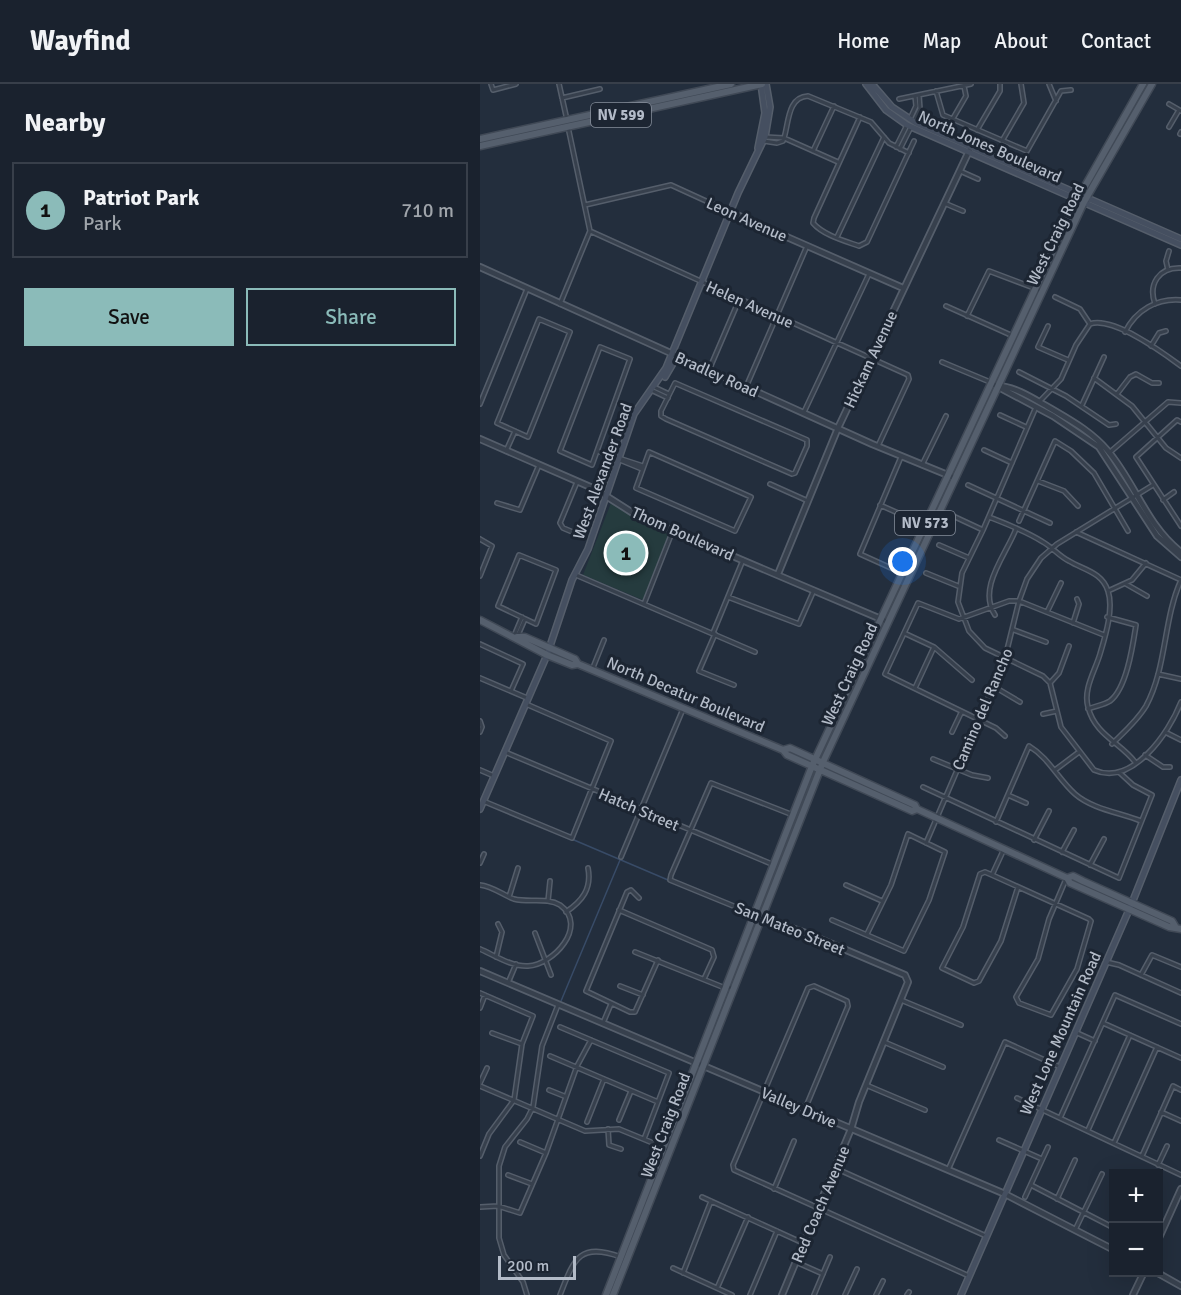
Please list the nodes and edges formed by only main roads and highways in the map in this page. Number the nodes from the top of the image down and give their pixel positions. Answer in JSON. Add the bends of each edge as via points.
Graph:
{"nodes":[{"id":1,"x":731,"y":84,"type":"edge"},
{"id":2,"x":762,"y":84,"type":"edge"},
{"id":3,"x":866,"y":84,"type":"edge"},
{"id":4,"x":872,"y":84,"type":"edge"},
{"id":5,"x":1152,"y":84,"type":"edge"},
{"id":6,"x":1142,"y":86,"type":"edge"},
{"id":7,"x":1131,"y":112,"type":"junction"},
{"id":8,"x":910,"y":123,"type":"junction"},
{"id":9,"x":567,"y":124,"type":"junction"},
{"id":10,"x":509,"y":133,"type":"junction"},
{"id":11,"x":483,"y":142,"type":"edge"},
{"id":12,"x":495,"y":143,"type":"junction"},
{"id":13,"x":758,"y":148,"type":"junction"},
{"id":14,"x":970,"y":149,"type":"junction"},
{"id":15,"x":1022,"y":169,"type":"junction"},
{"id":16,"x":1029,"y":178,"type":"junction"},
{"id":17,"x":1055,"y":183,"type":"junction"},
{"id":18,"x":1082,"y":198,"type":"junction"},
{"id":19,"x":1152,"y":230,"type":"junction"},
{"id":20,"x":1181,"y":239,"type":"edge"},
{"id":21,"x":1181,"y":244,"type":"edge"},
{"id":22,"x":1038,"y":290,"type":"junction"},
{"id":23,"x":681,"y":358,"type":"road end"},
{"id":24,"x":994,"y":384,"type":"junction"},
{"id":25,"x":654,"y":387,"type":"junction"},
{"id":26,"x":481,"y":622,"type":"edge"},
{"id":27,"x":549,"y":651,"type":"junction"},
{"id":28,"x":851,"y":681,"type":"junction"},
{"id":29,"x":847,"y":690,"type":"junction"},
{"id":30,"x":855,"y":694,"type":"junction"},
{"id":31,"x":850,"y":704,"type":"junction"},
{"id":32,"x":783,"y":750,"type":"junction"},
{"id":33,"x":815,"y":758,"type":"junction"},
{"id":34,"x":823,"y":762,"type":"junction"},
{"id":35,"x":812,"y":766,"type":"junction"},
{"id":36,"x":819,"y":769,"type":"junction"},
{"id":37,"x":1181,"y":782,"type":"edge"},
{"id":38,"x":886,"y":799,"type":"junction"},
{"id":39,"x":902,"y":799,"type":"junction"},
{"id":40,"x":894,"y":802,"type":"junction"},
{"id":41,"x":909,"y":802,"type":"junction"},
{"id":42,"x":480,"y":809,"type":"edge"},
{"id":43,"x":917,"y":809,"type":"junction"},
{"id":44,"x":788,"y":837,"type":"junction"},
{"id":45,"x":1130,"y":906,"type":"junction"},
{"id":46,"x":758,"y":916,"type":"junction"},
{"id":47,"x":1178,"y":928,"type":"edge"},
{"id":48,"x":700,"y":1065,"type":"junction"},
{"id":49,"x":643,"y":1210,"type":"junction"},
{"id":50,"x":615,"y":1282,"type":"junction"},
{"id":51,"x":606,"y":1295,"type":"edge"},
{"id":52,"x":613,"y":1295,"type":"edge"},
{"id":53,"x":961,"y":1295,"type":"edge"}],
"edges":[{"from":1,"to":9,"type":"main road","number":"NV 599"},
{"from":2,"to":9,"type":"main road","number":"NV 599"},
{"from":2,"to":13,"type":"main road","name":"West Alexander Road","via":[[765,113]]},
{"from":2,"to":13,"type":"main road","name":"West Alexander Road","via":[[770,107],[764,139]]},
{"from":3,"to":8,"type":"main road","name":"North Jones Boulevard","via":[[880,104]]},
{"from":4,"to":8,"type":"main road","name":"North Jones Boulevard"},
{"from":5,"to":7,"type":"main road","name":"West Craig Road","number":"NV 573"},
{"from":6,"to":7,"type":"main road"},
{"from":7,"to":18,"type":"main road","name":"West Craig Road","number":"NV 573"},
{"from":7,"to":18,"type":"main road","name":"West Craig Road","number":"NV 573","via":[[1119,141]]},
{"from":8,"to":14,"type":"main road","name":"North Jones Boulevard"},
{"from":9,"to":10,"type":"main road","number":"NV 599"},
{"from":9,"to":12,"type":"main road","number":"NV 599"},
{"from":10,"to":11,"type":"main road","number":"NV 599"},
{"from":10,"to":12,"type":"main road"},
{"from":11,"to":12,"type":"main road","number":"NV 599"},
{"from":13,"to":25,"type":"main road","name":"West Alexander Road","via":[[672,354]]},
{"from":14,"to":15,"type":"main road","name":"North Jones Boulevard"},
{"from":14,"to":16,"type":"main road","name":"North Jones Boulevard"},
{"from":15,"to":16,"type":"main road"},
{"from":15,"to":17,"type":"main road","name":"North Jones Boulevard"},
{"from":16,"to":17,"type":"main road"},
{"from":16,"to":18,"type":"main road","name":"North Jones Boulevard"},
{"from":17,"to":18,"type":"main road","name":"North Jones Boulevard"},
{"from":18,"to":19,"type":"main road","name":"North Jones Boulevard"},
{"from":18,"to":22,"type":"main road","name":"West Craig Road","number":"NV 573"},
{"from":19,"to":20,"type":"main road","name":"North Jones Boulevard"},
{"from":19,"to":21,"type":"main road","name":"North Jones Boulevard"},
{"from":22,"to":24,"type":"main road","name":"West Craig Road","number":"NV 573"},
{"from":22,"to":24,"type":"main road","name":"West Craig Road","number":"NV 573","via":[[1013,336]]},
{"from":23,"to":25,"type":"main road","via":[[675,360]]},
{"from":24,"to":28,"type":"main road","name":"West Craig Road","number":"NV 573"},
{"from":24,"to":30,"type":"main road","name":"West Craig Road","number":"NV 573"},
{"from":25,"to":27,"type":"main road","name":"West Alexander Road","via":[[634,414]]},
{"from":26,"to":27,"type":"main road","name":"North Decatur Boulevard"},
{"from":27,"to":32,"type":"main road","name":"North Decatur Boulevard"},
{"from":27,"to":42,"type":"main road","name":"West Alexander Road"},
{"from":28,"to":29,"type":"main road","name":"West Craig Road","number":"NV 573"},
{"from":28,"to":30,"type":"main road"},
{"from":29,"to":31,"type":"main road"},
{"from":29,"to":33,"type":"main road","name":"West Craig Road","number":"NV 573"},
{"from":30,"to":31,"type":"main road","name":"West Craig Road","number":"NV 573"},
{"from":31,"to":34,"type":"main road","name":"West Craig Road","number":"NV 573"},
{"from":32,"to":33,"type":"main road","name":"North Decatur Boulevard","via":[[790,748]]},
{"from":32,"to":35,"type":"main road","name":"North Decatur Boulevard"},
{"from":33,"to":34,"type":"main road","name":"North Decatur Boulevard"},
{"from":33,"to":35,"type":"main road","name":"West Craig Road","number":"NV 573"},
{"from":34,"to":36,"type":"main road","name":"West Craig Road","number":"NV 573"},
{"from":34,"to":39,"type":"main road","name":"North Decatur Boulevard"},
{"from":35,"to":36,"type":"main road","name":"North Decatur Boulevard"},
{"from":35,"to":44,"type":"main road","name":"West Craig Road","via":[[792,815]]},
{"from":36,"to":38,"type":"main road","name":"North Decatur Boulevard"},
{"from":36,"to":44,"type":"main road","name":"West Craig Road"},
{"from":37,"to":45,"type":"main road","name":"West Lone Mountain Road"},
{"from":38,"to":39,"type":"main road"},
{"from":38,"to":40,"type":"main road","name":"North Decatur Boulevard"},
{"from":39,"to":41,"type":"main road","name":"North Decatur Boulevard"},
{"from":40,"to":41,"type":"main road"},
{"from":40,"to":43,"type":"main road","name":"North Decatur Boulevard"},
{"from":41,"to":43,"type":"main road","name":"North Decatur Boulevard"},
{"from":43,"to":45,"type":"main road","name":"North Decatur Boulevard","via":[[1067,878],[1070,883]]},
{"from":44,"to":46,"type":"main road","name":"West Craig Road"},
{"from":44,"to":46,"type":"main road","name":"West Craig Road","via":[[774,865]]},
{"from":45,"to":47,"type":"main road","name":"North Decatur Boulevard"},
{"from":45,"to":53,"type":"main road","name":"West Lone Mountain Road"},
{"from":46,"to":48,"type":"main road","name":"West Craig Road","via":[[734,987]]},
{"from":46,"to":48,"type":"main road","name":"West Craig Road","via":[[725,988]]},
{"from":48,"to":49,"type":"main road","name":"West Craig Road"},
{"from":49,"to":50,"type":"main road","name":"West Craig Road"},
{"from":49,"to":50,"type":"main road","name":"West Craig Road","via":[[621,1257]]},
{"from":50,"to":51,"type":"main road","name":"West Craig Road"},
{"from":50,"to":52,"type":"main road","name":"West Craig Road"}]}
